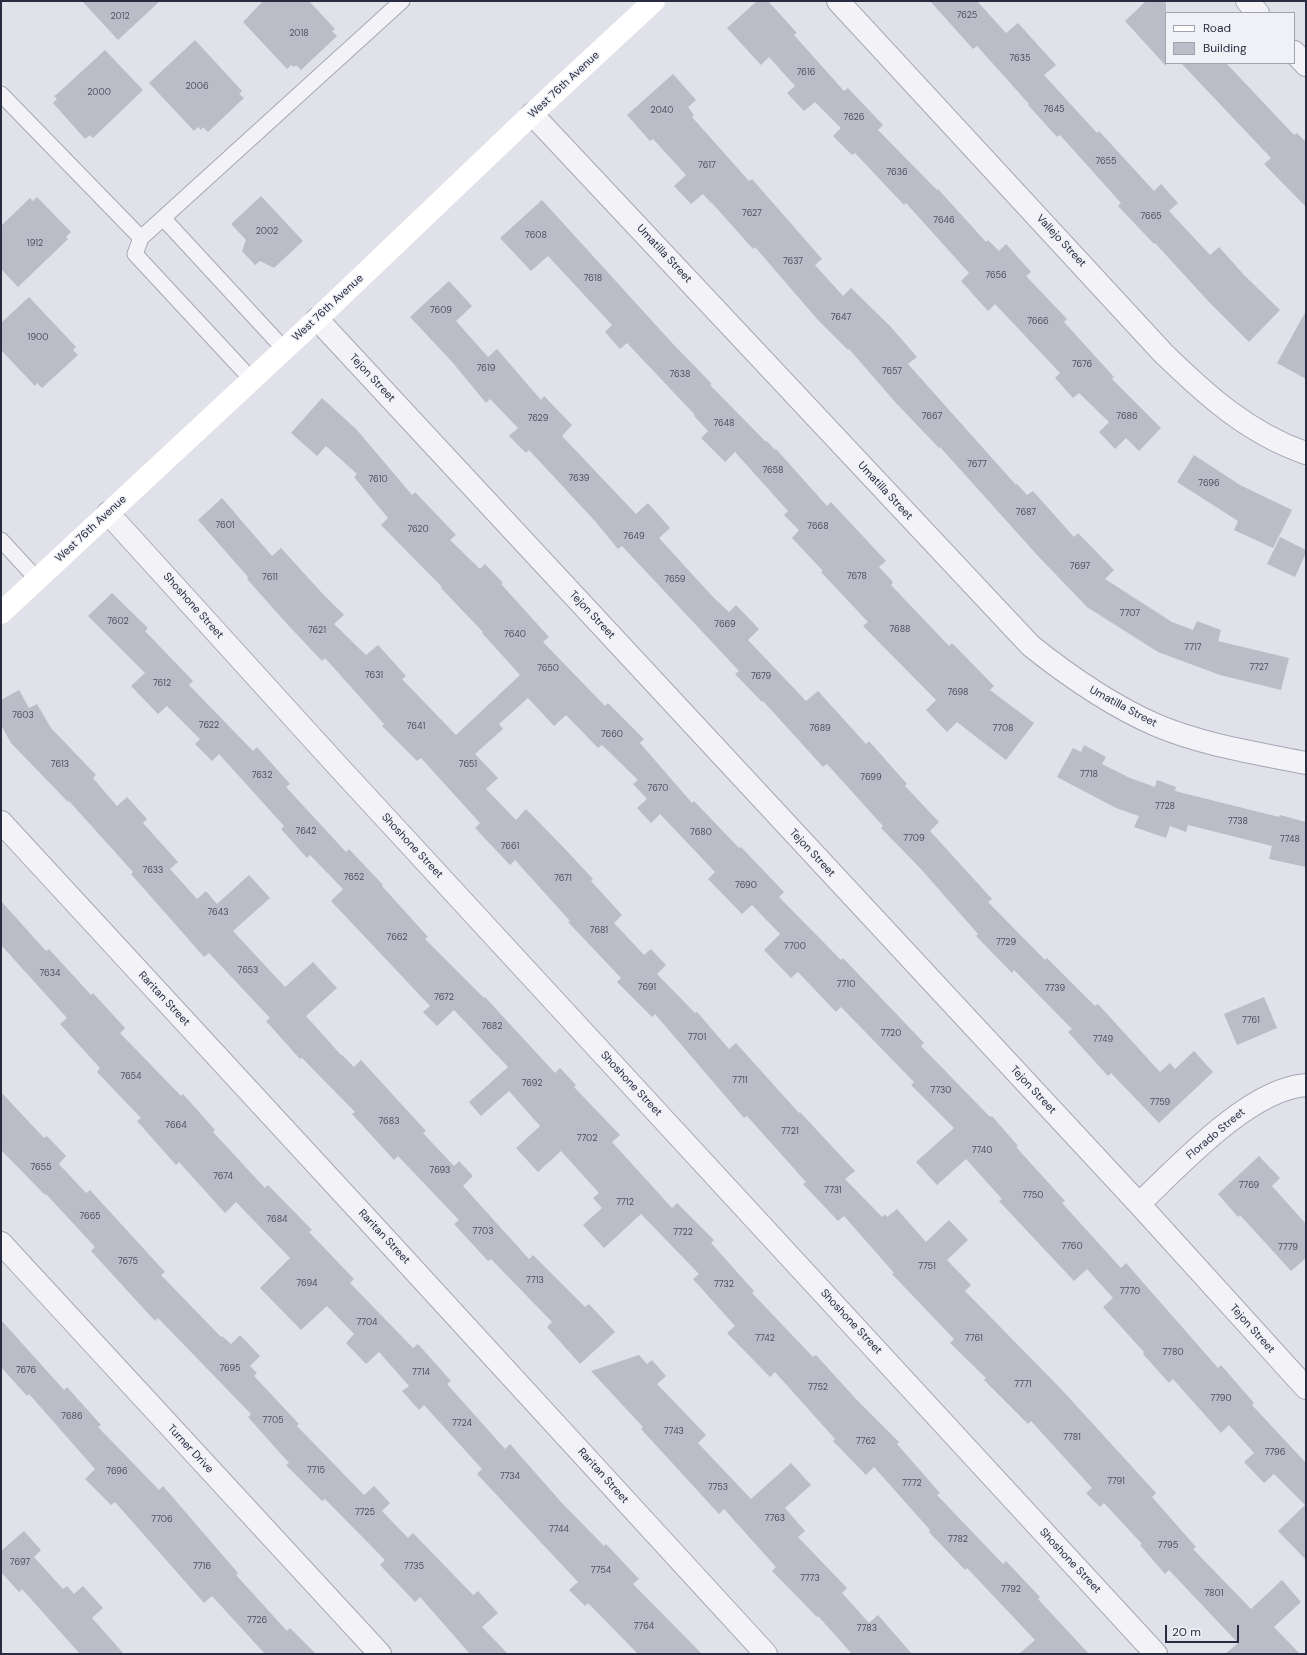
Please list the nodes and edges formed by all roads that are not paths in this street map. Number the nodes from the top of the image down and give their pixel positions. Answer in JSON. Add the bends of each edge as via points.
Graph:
{"nodes":[{"id":1,"x":402,"y":1,"type":"edge"},
{"id":2,"x":654,"y":1,"type":"edge"},
{"id":3,"x":838,"y":1,"type":"edge"},
{"id":4,"x":1246,"y":1,"type":"edge"},
{"id":5,"x":1257,"y":12,"type":"edge"},
{"id":6,"x":1295,"y":53,"type":"edge"},
{"id":7,"x":1306,"y":65,"type":"edge"},
{"id":8,"x":1,"y":94,"type":"edge"},
{"id":9,"x":532,"y":114,"type":"junction"},
{"id":10,"x":163,"y":218,"type":"junction"},
{"id":11,"x":141,"y":238,"type":"junction"},
{"id":12,"x":317,"y":319,"type":"junction"},
{"id":13,"x":284,"y":349,"type":"junction"},
{"id":14,"x":252,"y":380,"type":"junction"},
{"id":15,"x":1306,"y":453,"type":"edge"},
{"id":16,"x":108,"y":513,"type":"junction"},
{"id":17,"x":1,"y":540,"type":"edge"},
{"id":18,"x":37,"y":579,"type":"junction"},
{"id":19,"x":1,"y":613,"type":"edge"},
{"id":20,"x":1306,"y":763,"type":"edge"},
{"id":21,"x":1,"y":822,"type":"edge"},
{"id":22,"x":1306,"y":1085,"type":"edge"},
{"id":23,"x":1139,"y":1204,"type":"junction"},
{"id":24,"x":1,"y":1243,"type":"edge"},
{"id":25,"x":1306,"y":1388,"type":"edge"},
{"id":26,"x":380,"y":1654,"type":"edge"},
{"id":27,"x":766,"y":1654,"type":"edge"},
{"id":28,"x":1156,"y":1654,"type":"edge"}],
"edges":[{"from":1,"to":10,"type":"lane"},
{"from":2,"to":9,"type":"street","name":"West 76th Avenue"},
{"from":3,"to":15,"type":"street","name":"Vallejo Street","via":[[1197,385],[1228,412],[1261,433]]},
{"from":4,"to":5,"type":"street"},
{"from":6,"to":7,"type":"street"},
{"from":8,"to":11,"type":"lane"},
{"from":9,"to":12,"type":"street","name":"West 76th Avenue"},
{"from":9,"to":20,"type":"street","name":"Umatilla Street","via":[[1031,646],[1097,695],[1156,725],[1224,746]]},
{"from":10,"to":11,"type":"lane"},
{"from":10,"to":13,"type":"lane"},
{"from":11,"to":14,"type":"lane","via":[[135,254]]},
{"from":12,"to":13,"type":"street","name":"West 76th Avenue"},
{"from":12,"to":23,"type":"street","name":"Tejon Street"},
{"from":13,"to":14,"type":"street","name":"West 76th Avenue"},
{"from":14,"to":16,"type":"street","name":"West 76th Avenue"},
{"from":16,"to":18,"type":"street","name":"West 76th Avenue"},
{"from":16,"to":28,"type":"street","name":"Shoshone Street"},
{"from":17,"to":18,"type":"lane"},
{"from":18,"to":19,"type":"street","name":"West 76th Avenue"},
{"from":21,"to":27,"type":"street","name":"Raritan Street"},
{"from":22,"to":23,"type":"street","name":"Florado Street","via":[[1274,1094],[1240,1113],[1201,1145]]},
{"from":23,"to":25,"type":"street","name":"Tejon Street"},
{"from":24,"to":26,"type":"street","name":"Turner Drive"}]}
